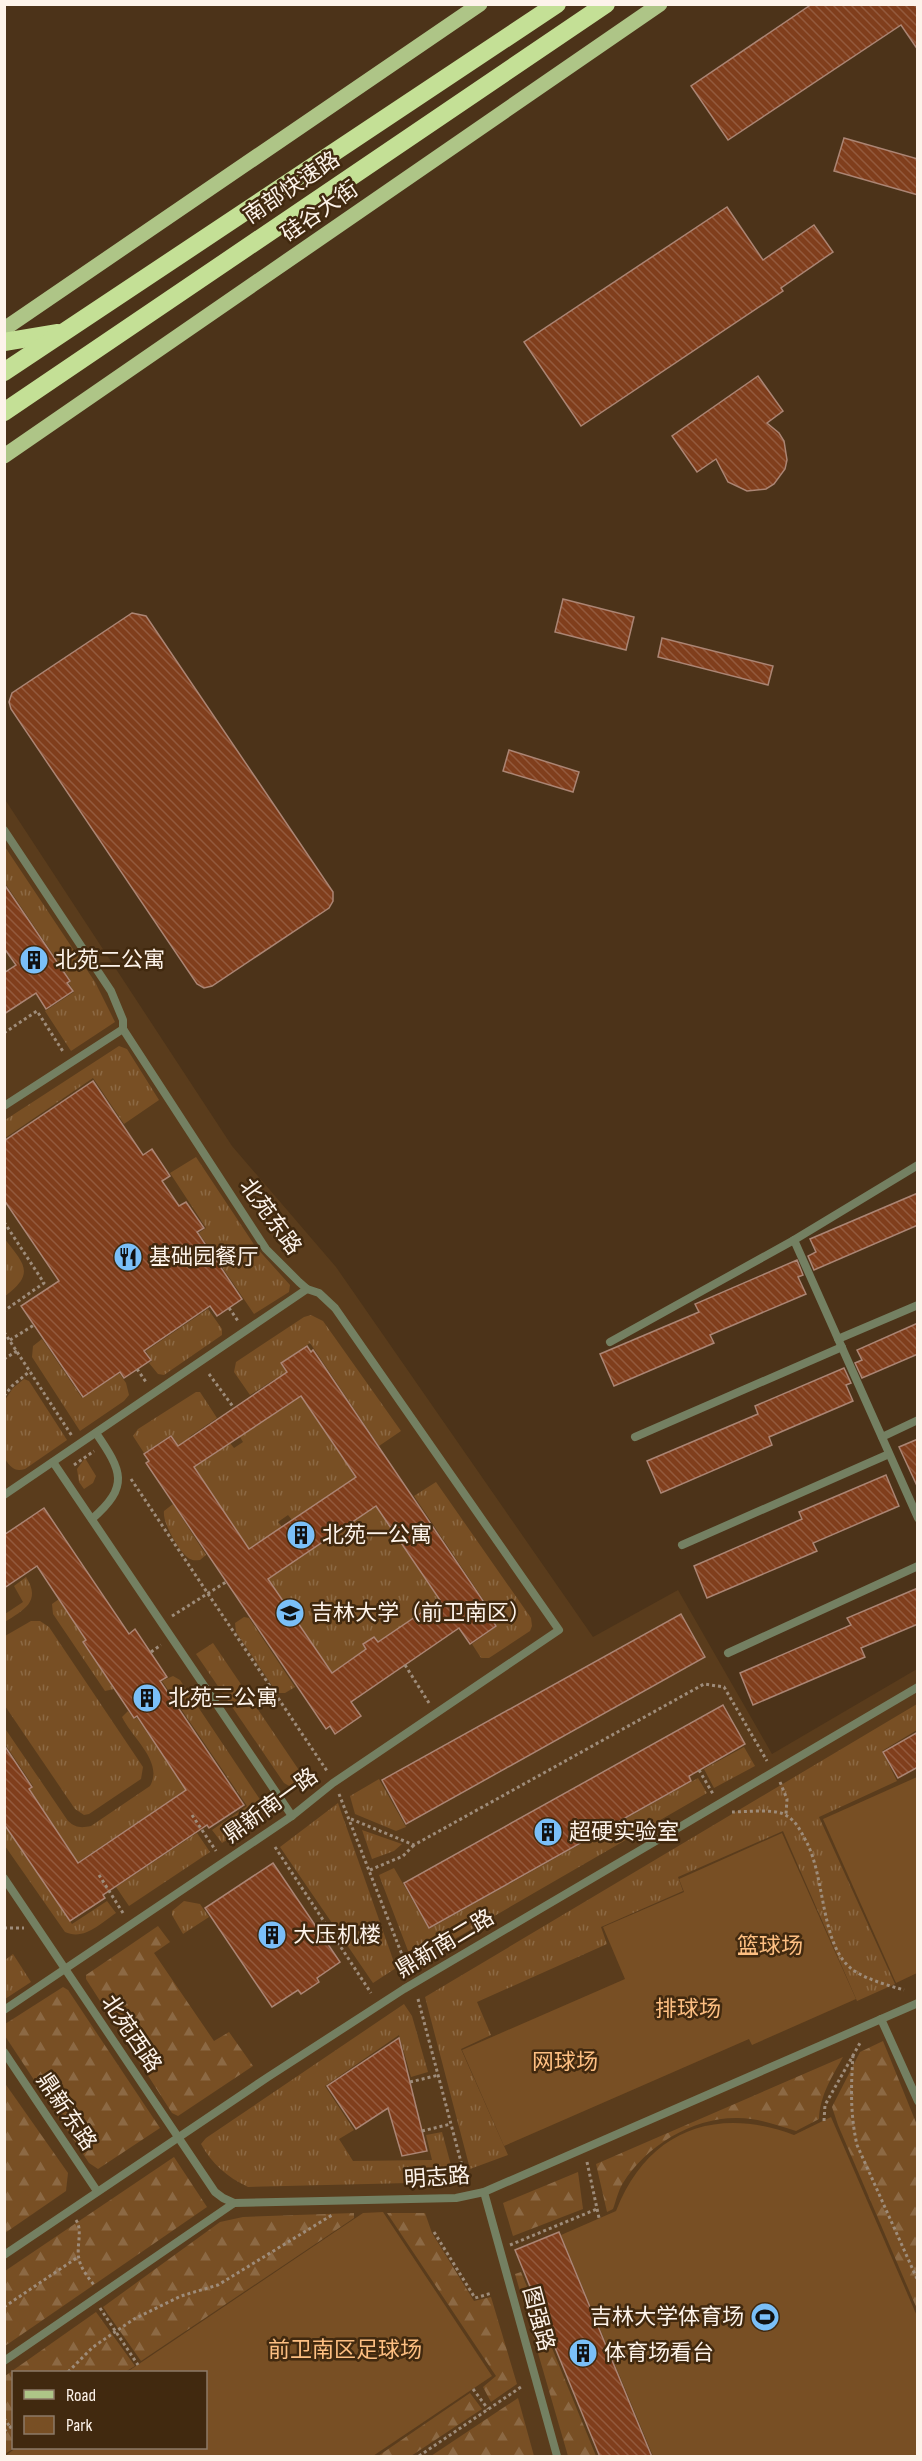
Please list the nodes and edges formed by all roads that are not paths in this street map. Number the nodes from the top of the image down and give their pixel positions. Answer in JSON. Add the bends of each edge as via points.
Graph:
{"nodes":[{"id":1,"x":480,"y":4,"type":"edge"},
{"id":2,"x":557,"y":4,"type":"edge"},
{"id":3,"x":660,"y":4,"type":"edge"},
{"id":4,"x":603,"y":7,"type":"edge"},
{"id":5,"x":4,"y":329,"type":"edge"},
{"id":6,"x":66,"y":332,"type":"junction"},
{"id":7,"x":4,"y":342,"type":"edge"},
{"id":8,"x":4,"y":372,"type":"edge"},
{"id":9,"x":4,"y":412,"type":"edge"},
{"id":10,"x":4,"y":456,"type":"edge"},
{"id":11,"x":4,"y":830,"type":"edge"},
{"id":12,"x":123,"y":1029,"type":"junction"},
{"id":13,"x":4,"y":1106,"type":"edge"},
{"id":14,"x":918,"y":1165,"type":"edge"},
{"id":15,"x":794,"y":1240,"type":"junction"},
{"id":16,"x":307,"y":1289,"type":"junction"},
{"id":17,"x":918,"y":1305,"type":"edge"},
{"id":18,"x":610,"y":1342,"type":"dead end"},
{"id":19,"x":840,"y":1343,"type":"junction"},
{"id":20,"x":918,"y":1420,"type":"edge"},
{"id":21,"x":96,"y":1433,"type":"junction"},
{"id":22,"x":635,"y":1437,"type":"dead end"},
{"id":23,"x":882,"y":1437,"type":"junction"},
{"id":24,"x":889,"y":1454,"type":"junction"},
{"id":25,"x":53,"y":1462,"type":"junction"},
{"id":26,"x":4,"y":1495,"type":"edge"},
{"id":27,"x":918,"y":1518,"type":"edge"},
{"id":28,"x":92,"y":1519,"type":"junction"},
{"id":29,"x":682,"y":1545,"type":"dead end"},
{"id":30,"x":918,"y":1566,"type":"edge"},
{"id":31,"x":559,"y":1630,"type":"joint"},
{"id":32,"x":728,"y":1653,"type":"dead end"},
{"id":33,"x":918,"y":1687,"type":"edge"},
{"id":34,"x":292,"y":1816,"type":"junction"},
{"id":35,"x":4,"y":1878,"type":"edge"},
{"id":36,"x":65,"y":1968,"type":"junction"},
{"id":37,"x":918,"y":2003,"type":"edge"},
{"id":38,"x":4,"y":2010,"type":"edge"},
{"id":39,"x":881,"y":2019,"type":"junction"},
{"id":40,"x":4,"y":2052,"type":"edge"},
{"id":41,"x":918,"y":2101,"type":"edge"},
{"id":42,"x":178,"y":2138,"type":"junction"},
{"id":43,"x":98,"y":2191,"type":"junction"},
{"id":44,"x":484,"y":2192,"type":"junction"},
{"id":45,"x":234,"y":2203,"type":"junction"},
{"id":46,"x":4,"y":2255,"type":"edge"},
{"id":47,"x":4,"y":2361,"type":"edge"},
{"id":48,"x":557,"y":2457,"type":"edge"}],
"edges":[{"from":1,"to":5,"type":"main road"},
{"from":2,"to":6,"type":"highway","name":"南部快速路"},
{"from":3,"to":10,"type":"main road","name":"硅谷大街"},
{"from":4,"to":9,"type":"highway","name":"南部快速路"},
{"from":6,"to":7,"type":"highway"},
{"from":6,"to":8,"type":"highway","name":"南部快速路"},
{"from":11,"to":12,"type":"lane","name":"北苑东路","via":[[111,991]]},
{"from":12,"to":13,"type":"lane"},
{"from":12,"to":16,"type":"lane","name":"北苑东路","via":[[266,1249]]},
{"from":14,"to":15,"type":"lane"},
{"from":15,"to":18,"type":"lane"},
{"from":15,"to":19,"type":"lane"},
{"from":16,"to":21,"type":"lane"},
{"from":16,"to":31,"type":"lane","name":"北苑东路","via":[[319,1293],[335,1308]]},
{"from":17,"to":19,"type":"lane"},
{"from":19,"to":22,"type":"lane"},
{"from":19,"to":23,"type":"lane"},
{"from":20,"to":23,"type":"lane"},
{"from":21,"to":25,"type":"lane"},
{"from":21,"to":28,"type":"lane","via":[[113,1458],[120,1478],[114,1497]]},
{"from":23,"to":24,"type":"lane"},
{"from":24,"to":27,"type":"lane"},
{"from":24,"to":29,"type":"lane"},
{"from":25,"to":26,"type":"lane"},
{"from":25,"to":28,"type":"lane"},
{"from":28,"to":34,"type":"lane"},
{"from":30,"to":32,"type":"lane"},
{"from":31,"to":34,"type":"lane","name":"鼎新南一路","via":[[333,1783]]},
{"from":33,"to":42,"type":"lane","name":"鼎新南二路","via":[[413,1983]]},
{"from":34,"to":36,"type":"lane","name":"鼎新南一路"},
{"from":35,"to":36,"type":"lane","name":"北苑西路"},
{"from":36,"to":38,"type":"lane","name":"鼎新南一路"},
{"from":36,"to":42,"type":"lane","name":"北苑西路"},
{"from":37,"to":39,"type":"lane","name":"明志路"},
{"from":39,"to":41,"type":"lane"},
{"from":39,"to":44,"type":"lane","name":"明志路"},
{"from":40,"to":43,"type":"lane","name":"鼎新东路"},
{"from":42,"to":43,"type":"lane","name":"鼎新南二路"},
{"from":42,"to":45,"type":"lane","name":"北苑西路","via":[[215,2192]]},
{"from":43,"to":46,"type":"lane","name":"鼎新南二路"},
{"from":44,"to":45,"type":"lane","name":"明志路","via":[[456,2198]]},
{"from":44,"to":48,"type":"lane","name":"图强路"},
{"from":45,"to":47,"type":"lane"}]}
